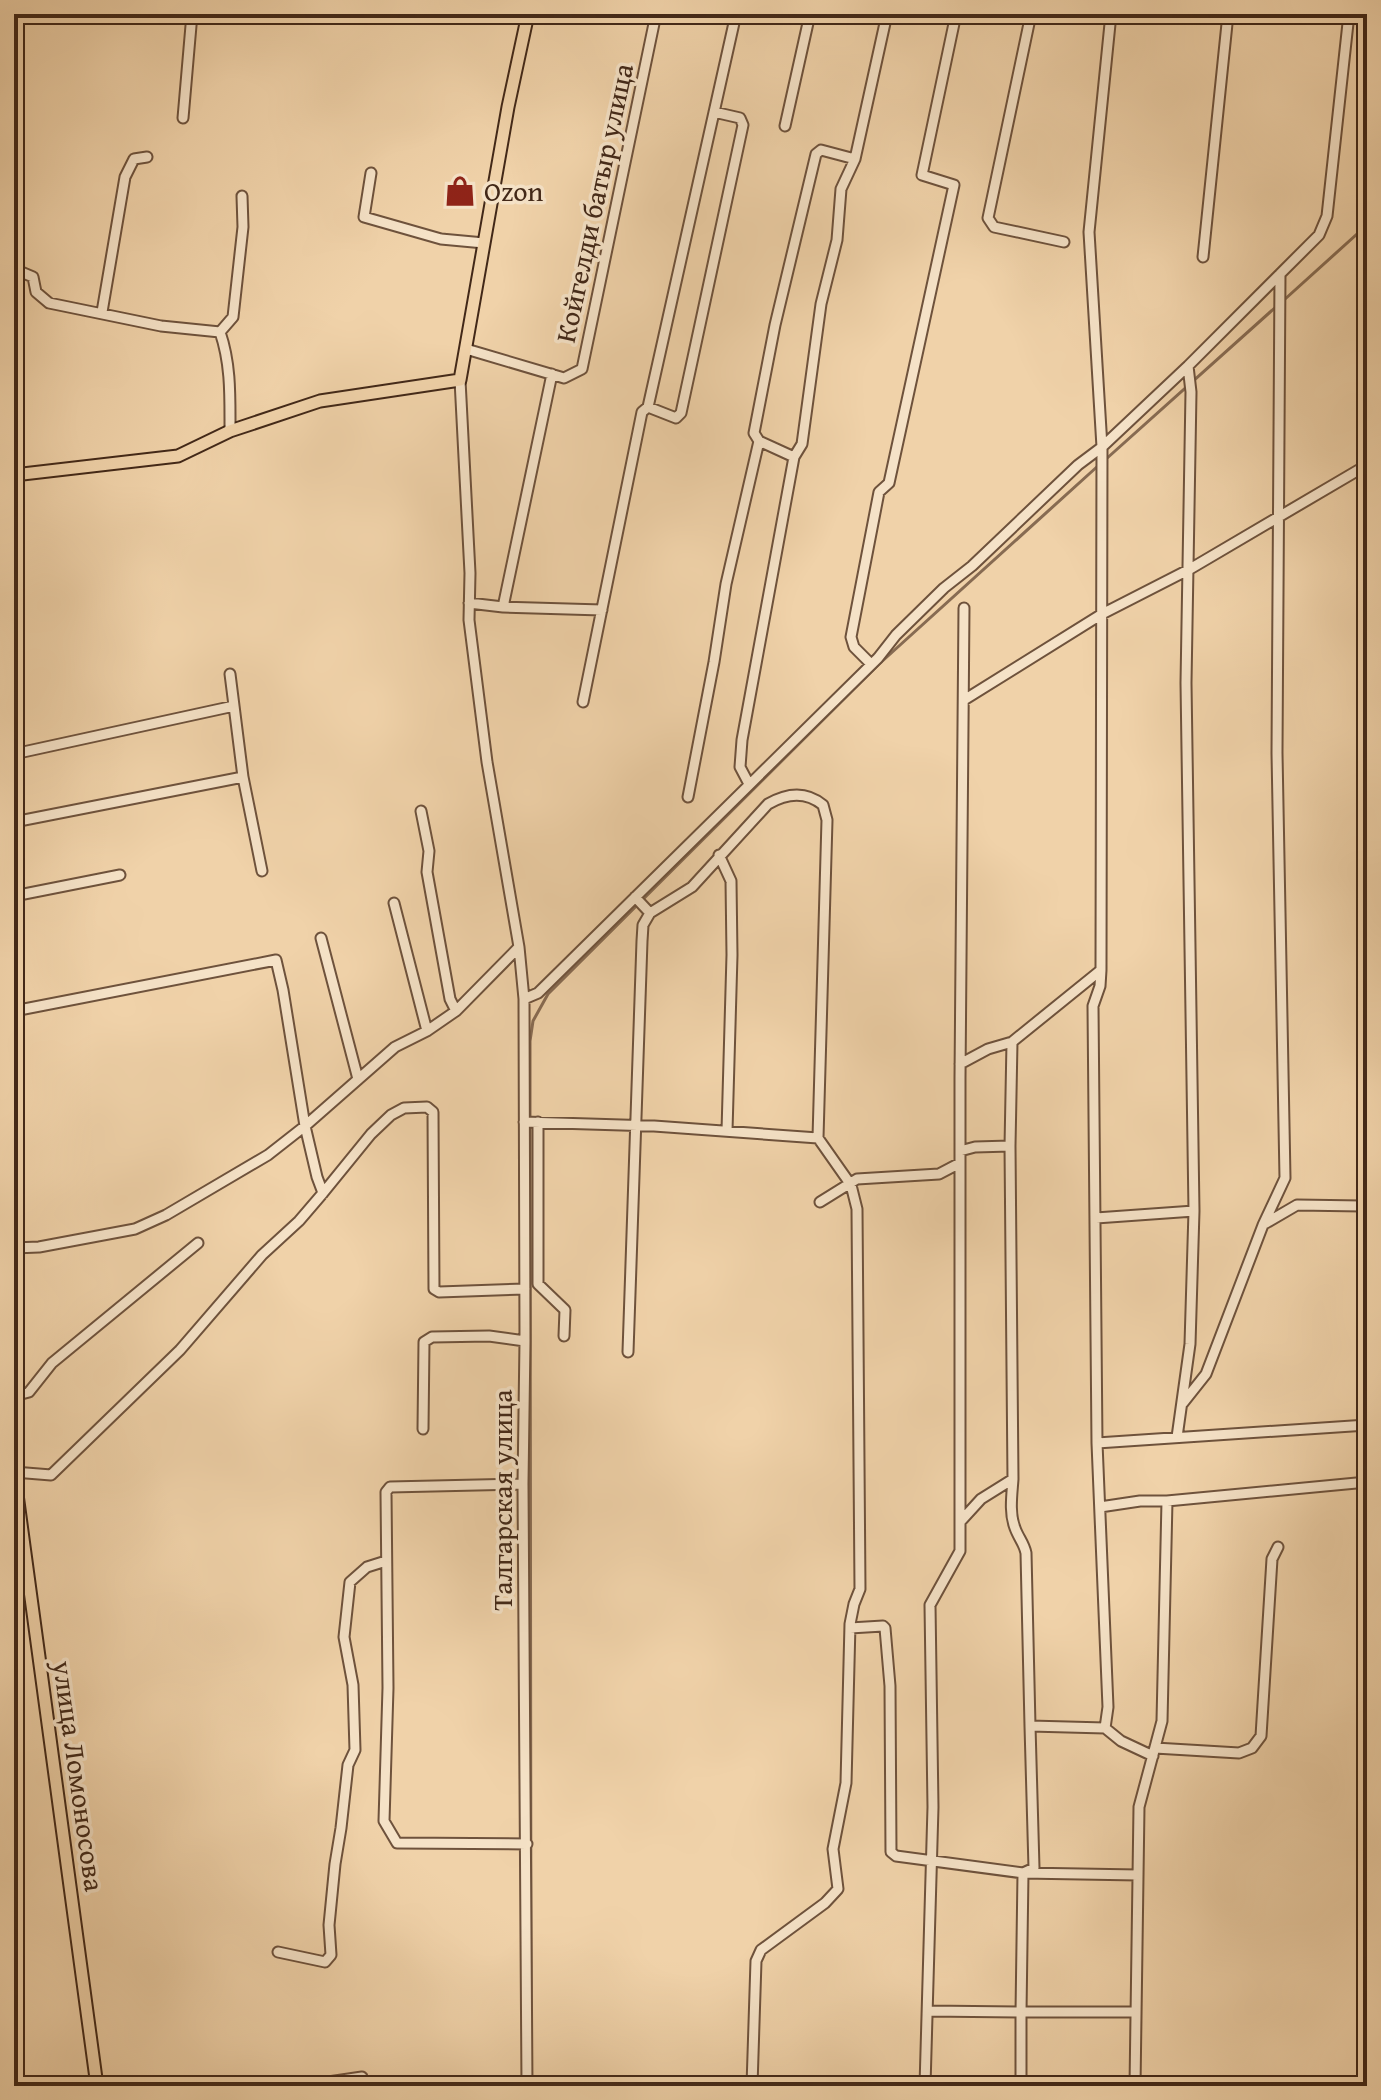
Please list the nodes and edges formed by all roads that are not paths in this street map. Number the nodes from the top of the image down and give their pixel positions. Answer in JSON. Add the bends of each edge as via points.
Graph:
{"nodes":[{"id":1,"x":192,"y":14,"type":"edge"},
{"id":2,"x":528,"y":14,"type":"edge"},
{"id":3,"x":656,"y":14,"type":"edge"},
{"id":4,"x":736,"y":14,"type":"edge"},
{"id":5,"x":810,"y":14,"type":"edge"},
{"id":6,"x":887,"y":14,"type":"edge"},
{"id":7,"x":956,"y":14,"type":"edge"},
{"id":8,"x":1031,"y":14,"type":"edge"},
{"id":9,"x":1111,"y":14,"type":"edge"},
{"id":10,"x":1228,"y":14,"type":"edge"},
{"id":11,"x":1349,"y":14,"type":"edge"},
{"id":12,"x":714,"y":112,"type":"junction"},
{"id":13,"x":183,"y":118,"type":"dead end"},
{"id":14,"x":785,"y":126,"type":"dead end"},
{"id":15,"x":147,"y":157,"type":"dead end"},
{"id":16,"x":855,"y":159,"type":"junction"},
{"id":17,"x":371,"y":173,"type":"dead end"},
{"id":18,"x":242,"y":196,"type":"dead end"},
{"id":19,"x":1064,"y":242,"type":"dead end"},
{"id":20,"x":484,"y":243,"type":"junction"},
{"id":21,"x":1203,"y":257,"type":"dead end"},
{"id":22,"x":14,"y":269,"type":"edge"},
{"id":23,"x":1280,"y":274,"type":"junction"},
{"id":24,"x":102,"y":312,"type":"junction"},
{"id":25,"x":220,"y":332,"type":"junction"},
{"id":26,"x":466,"y":349,"type":"junction"},
{"id":27,"x":1188,"y":366,"type":"junction"},
{"id":28,"x":552,"y":374,"type":"junction"},
{"id":29,"x":460,"y":380,"type":"junction"},
{"id":30,"x":648,"y":407,"type":"junction"},
{"id":31,"x":230,"y":431,"type":"junction"},
{"id":32,"x":759,"y":441,"type":"junction"},
{"id":33,"x":1102,"y":447,"type":"junction"},
{"id":34,"x":794,"y":457,"type":"junction"},
{"id":35,"x":1367,"y":465,"type":"edge"},
{"id":36,"x":14,"y":475,"type":"edge"},
{"id":37,"x":1278,"y":518,"type":"junction"},
{"id":38,"x":1190,"y":569,"type":"junction"},
{"id":39,"x":469,"y":603,"type":"junction"},
{"id":40,"x":503,"y":607,"type":"junction"},
{"id":41,"x":964,"y":608,"type":"dead end"},
{"id":42,"x":602,"y":610,"type":"junction"},
{"id":43,"x":1102,"y":614,"type":"junction"},
{"id":44,"x":1367,"y":643,"type":"edge"},
{"id":45,"x":871,"y":664,"type":"junction"},
{"id":46,"x":230,"y":674,"type":"dead end"},
{"id":47,"x":964,"y":700,"type":"junction"},
{"id":48,"x":583,"y":702,"type":"dead end"},
{"id":49,"x":234,"y":706,"type":"junction"},
{"id":50,"x":14,"y":754,"type":"edge"},
{"id":51,"x":1367,"y":767,"type":"edge"},
{"id":52,"x":243,"y":777,"type":"junction"},
{"id":53,"x":749,"y":784,"type":"junction"},
{"id":54,"x":688,"y":797,"type":"dead end"},
{"id":55,"x":421,"y":811,"type":"dead end"},
{"id":56,"x":14,"y":822,"type":"edge"},
{"id":57,"x":719,"y":855,"type":"junction"},
{"id":58,"x":262,"y":871,"type":"dead end"},
{"id":59,"x":120,"y":875,"type":"dead end"},
{"id":60,"x":14,"y":896,"type":"edge"},
{"id":61,"x":638,"y":900,"type":"junction"},
{"id":62,"x":394,"y":903,"type":"dead end"},
{"id":63,"x":650,"y":913,"type":"junction"},
{"id":64,"x":321,"y":938,"type":"dead end"},
{"id":65,"x":519,"y":947,"type":"junction"},
{"id":66,"x":1101,"y":970,"type":"junction"},
{"id":67,"x":524,"y":999,"type":"junction"},
{"id":68,"x":14,"y":1011,"type":"edge"},
{"id":69,"x":456,"y":1011,"type":"junction"},
{"id":70,"x":427,"y":1031,"type":"junction"},
{"id":71,"x":1012,"y":1042,"type":"junction"},
{"id":72,"x":960,"y":1064,"type":"junction"},
{"id":73,"x":358,"y":1079,"type":"junction"},
{"id":74,"x":530,"y":1122,"type":"junction"},
{"id":75,"x":305,"y":1126,"type":"junction"},
{"id":76,"x":637,"y":1126,"type":"junction"},
{"id":77,"x":727,"y":1131,"type":"junction"},
{"id":78,"x":818,"y":1138,"type":"junction"},
{"id":79,"x":1010,"y":1146,"type":"junction"},
{"id":80,"x":960,"y":1151,"type":"junction"},
{"id":81,"x":960,"y":1163,"type":"junction"},
{"id":82,"x":851,"y":1185,"type":"junction"},
{"id":83,"x":323,"y":1193,"type":"junction"},
{"id":84,"x":820,"y":1202,"type":"dead end"},
{"id":85,"x":1367,"y":1203,"type":"edge"},
{"id":86,"x":1194,"y":1211,"type":"junction"},
{"id":87,"x":1096,"y":1218,"type":"junction"},
{"id":88,"x":1263,"y":1225,"type":"junction"},
{"id":89,"x":198,"y":1243,"type":"dead end"},
{"id":90,"x":14,"y":1248,"type":"edge"},
{"id":91,"x":525,"y":1289,"type":"junction"},
{"id":92,"x":564,"y":1336,"type":"dead end"},
{"id":93,"x":525,"y":1341,"type":"junction"},
{"id":94,"x":628,"y":1352,"type":"dead end"},
{"id":95,"x":14,"y":1396,"type":"edge"},
{"id":96,"x":1183,"y":1403,"type":"junction"},
{"id":97,"x":1367,"y":1425,"type":"edge"},
{"id":98,"x":423,"y":1429,"type":"dead end"},
{"id":99,"x":1177,"y":1437,"type":"junction"},
{"id":100,"x":1097,"y":1443,"type":"junction"},
{"id":101,"x":14,"y":1472,"type":"edge"},
{"id":102,"x":1013,"y":1479,"type":"junction"},
{"id":103,"x":1367,"y":1482,"type":"edge"},
{"id":104,"x":523,"y":1484,"type":"junction"},
{"id":105,"x":1167,"y":1501,"type":"junction"},
{"id":106,"x":1100,"y":1507,"type":"junction"},
{"id":107,"x":960,"y":1522,"type":"junction"},
{"id":108,"x":1278,"y":1547,"type":"dead end"},
{"id":109,"x":386,"y":1561,"type":"junction"},
{"id":110,"x":850,"y":1628,"type":"junction"},
{"id":111,"x":1030,"y":1726,"type":"junction"},
{"id":112,"x":1105,"y":1728,"type":"junction"},
{"id":113,"x":1154,"y":1752,"type":"junction"},
{"id":114,"x":527,"y":1844,"type":"junction"},
{"id":115,"x":931,"y":1859,"type":"junction"},
{"id":116,"x":1023,"y":1873,"type":"junction"},
{"id":117,"x":1138,"y":1875,"type":"junction"},
{"id":118,"x":278,"y":1952,"type":"dead end"},
{"id":119,"x":928,"y":2011,"type":"junction"},
{"id":120,"x":1021,"y":2012,"type":"junction"},
{"id":121,"x":1136,"y":2012,"type":"junction"},
{"id":122,"x":362,"y":2077,"type":"dead end"},
{"id":123,"x":97,"y":2086,"type":"edge"},
{"id":124,"x":301,"y":2086,"type":"edge"},
{"id":125,"x":527,"y":2086,"type":"edge"},
{"id":126,"x":752,"y":2086,"type":"edge"},
{"id":127,"x":925,"y":2086,"type":"edge"},
{"id":128,"x":1021,"y":2086,"type":"edge"},
{"id":129,"x":1135,"y":2086,"type":"edge"}],
"edges":[{"from":1,"to":13,"type":"street"},
{"from":2,"to":20,"type":"main road"},
{"from":3,"to":28,"type":"street","name":"Койгелди батыр улица","via":[[582,369],[564,378]]},
{"from":4,"to":12,"type":"street"},
{"from":5,"to":14,"type":"street"},
{"from":6,"to":16,"type":"street"},
{"from":7,"to":45,"type":"street","via":[[922,175],[954,185],[889,483],[879,492],[851,637]]},
{"from":8,"to":19,"type":"street","via":[[988,218],[994,227]]},
{"from":9,"to":33,"type":"street","via":[[1089,232]]},
{"from":10,"to":21,"type":"street"},
{"from":11,"to":23,"type":"street","via":[[1327,216],[1319,235]]},
{"from":12,"to":30,"type":"street"},
{"from":12,"to":30,"type":"street","via":[[740,118],[743,125],[681,413],[676,418]]},
{"from":15,"to":24,"type":"street","via":[[134,159],[125,177]]},
{"from":16,"to":32,"type":"street","via":[[821,150],[816,154],[775,325],[754,433]]},
{"from":16,"to":34,"type":"street","via":[[841,189],[802,444]]},
{"from":17,"to":20,"type":"street","via":[[364,217],[441,239]]},
{"from":18,"to":25,"type":"street","via":[[233,317]]},
{"from":20,"to":26,"type":"main road"},
{"from":22,"to":24,"type":"street","via":[[33,277],[36,292],[49,303]]},
{"from":23,"to":27,"type":"street"},
{"from":23,"to":37,"type":"street"},
{"from":24,"to":25,"type":"street"},
{"from":25,"to":31,"type":"street","via":[[230,375]]},
{"from":26,"to":28,"type":"street"},
{"from":26,"to":29,"type":"main road"},
{"from":27,"to":33,"type":"street"},
{"from":27,"to":38,"type":"street"},
{"from":28,"to":40,"type":"street"},
{"from":29,"to":31,"type":"main road","via":[[320,401]]},
{"from":29,"to":39,"type":"street","name":"Талгарская улица"},
{"from":30,"to":42,"type":"street","via":[[642,412]]},
{"from":31,"to":36,"type":"main road","via":[[178,456]]},
{"from":32,"to":34,"type":"street"},
{"from":32,"to":54,"type":"street","via":[[726,584]]},
{"from":33,"to":43,"type":"street"},
{"from":33,"to":45,"type":"street","via":[[944,588]]},
{"from":34,"to":53,"type":"street","via":[[742,740],[740,767]]},
{"from":35,"to":37,"type":"street"},
{"from":37,"to":38,"type":"street"},
{"from":37,"to":88,"type":"street","via":[[1278,908],[1285,1178]]},
{"from":38,"to":43,"type":"street"},
{"from":38,"to":86,"type":"street","via":[[1186,683]]},
{"from":39,"to":40,"type":"street"},
{"from":39,"to":65,"type":"street","name":"Талгарская улица","via":[[487,762]]},
{"from":40,"to":42,"type":"street"},
{"from":41,"to":47,"type":"street"},
{"from":42,"to":48,"type":"street"},
{"from":43,"to":47,"type":"street"},
{"from":43,"to":66,"type":"street"},
{"from":44,"to":51,"type":"street"},
{"from":45,"to":53,"type":"street"},
{"from":46,"to":49,"type":"street"},
{"from":47,"to":72,"type":"street"},
{"from":49,"to":50,"type":"street"},
{"from":49,"to":52,"type":"street"},
{"from":52,"to":56,"type":"street"},
{"from":52,"to":58,"type":"street"},
{"from":53,"to":61,"type":"street"},
{"from":55,"to":69,"type":"street","via":[[429,851],[427,872]]},
{"from":57,"to":63,"type":"street","via":[[692,887]]},
{"from":57,"to":77,"type":"street","via":[[731,881]]},
{"from":57,"to":78,"type":"street","via":[[782,796],[813,796],[823,805],[827,820]]},
{"from":59,"to":60,"type":"street"},
{"from":61,"to":63,"type":"street"},
{"from":61,"to":67,"type":"street","via":[[538,993]]},
{"from":62,"to":70,"type":"street"},
{"from":63,"to":76,"type":"street","via":[[643,925]]},
{"from":64,"to":73,"type":"street"},
{"from":65,"to":67,"type":"street","name":"Талгарская улица"},
{"from":65,"to":69,"type":"street"},
{"from":66,"to":71,"type":"street"},
{"from":66,"to":87,"type":"street","via":[[1093,1006]]},
{"from":67,"to":74,"type":"street","name":"Талгарская улица"},
{"from":68,"to":75,"type":"street","via":[[276,960]]},
{"from":69,"to":70,"type":"street"},
{"from":70,"to":73,"type":"street","via":[[395,1047]]},
{"from":71,"to":72,"type":"street"},
{"from":71,"to":79,"type":"street"},
{"from":72,"to":80,"type":"street"},
{"from":73,"to":75,"type":"street"},
{"from":74,"to":76,"type":"street"},
{"from":74,"to":91,"type":"street","name":"Талгарская улица"},
{"from":74,"to":92,"type":"street","via":[[538,1284],[565,1310]]},
{"from":75,"to":83,"type":"street"},
{"from":75,"to":90,"type":"street","via":[[268,1155],[135,1229]]},
{"from":76,"to":77,"type":"street"},
{"from":76,"to":94,"type":"street"},
{"from":77,"to":78,"type":"street"},
{"from":78,"to":82,"type":"street"},
{"from":79,"to":80,"type":"street"},
{"from":79,"to":102,"type":"street"},
{"from":80,"to":81,"type":"street"},
{"from":81,"to":82,"type":"street","via":[[939,1174],[857,1179]]},
{"from":81,"to":107,"type":"street"},
{"from":82,"to":84,"type":"street"},
{"from":82,"to":110,"type":"street","via":[[857,1209],[860,1589]]},
{"from":83,"to":91,"type":"street","via":[[391,1115],[404,1108],[431,1109],[434,1289]]},
{"from":83,"to":101,"type":"street","via":[[180,1350],[51,1475]]},
{"from":85,"to":88,"type":"street","via":[[1297,1205]]},
{"from":86,"to":87,"type":"street"},
{"from":86,"to":96,"type":"street"},
{"from":87,"to":100,"type":"street"},
{"from":88,"to":96,"type":"street","via":[[1206,1374]]},
{"from":89,"to":95,"type":"street","via":[[52,1363],[29,1392]]},
{"from":91,"to":93,"type":"street","name":"Талгарская улица"},
{"from":93,"to":98,"type":"street","via":[[489,1336],[427,1339]]},
{"from":93,"to":104,"type":"street","name":"Талгарская улица"},
{"from":96,"to":99,"type":"street"},
{"from":97,"to":99,"type":"street"},
{"from":99,"to":100,"type":"street"},
{"from":100,"to":106,"type":"street"},
{"from":101,"to":123,"type":"main road","name":"улица Ломоносова"},
{"from":102,"to":107,"type":"street","via":[[981,1499]]},
{"from":102,"to":111,"type":"street","via":[[1014,1527],[1026,1553]]},
{"from":103,"to":105,"type":"street"},
{"from":104,"to":109,"type":"street","via":[[390,1487]]},
{"from":104,"to":114,"type":"street","name":"Талгарская улица"},
{"from":105,"to":106,"type":"street"},
{"from":105,"to":113,"type":"street","via":[[1162,1721]]},
{"from":106,"to":112,"type":"street"},
{"from":107,"to":115,"type":"street","via":[[960,1551],[930,1605]]},
{"from":108,"to":113,"type":"street","via":[[1272,1559],[1261,1736],[1239,1753]]},
{"from":109,"to":114,"type":"street","via":[[384,1821],[397,1843]]},
{"from":109,"to":118,"type":"street","via":[[367,1567],[350,1582],[344,1637],[353,1685],[355,1750],[348,1765],[335,1864],[331,1955],[325,1962]]},
{"from":110,"to":115,"type":"street","via":[[885,1628],[891,1852]]},
{"from":110,"to":126,"type":"street","via":[[846,1783],[833,1849],[838,1889],[761,1950],[756,1961]]},
{"from":111,"to":112,"type":"street"},
{"from":111,"to":116,"type":"street","via":[[1034,1868]]},
{"from":112,"to":113,"type":"street","via":[[1121,1741]]},
{"from":113,"to":117,"type":"street","via":[[1139,1807]]},
{"from":114,"to":125,"type":"street","name":"Талгарская улица"},
{"from":115,"to":116,"type":"street"},
{"from":115,"to":119,"type":"street"},
{"from":116,"to":117,"type":"street"},
{"from":116,"to":120,"type":"street"},
{"from":117,"to":121,"type":"street"},
{"from":119,"to":120,"type":"street"},
{"from":119,"to":127,"type":"street"},
{"from":120,"to":121,"type":"street"},
{"from":120,"to":128,"type":"street"},
{"from":121,"to":129,"type":"street"},
{"from":122,"to":124,"type":"street"}]}
